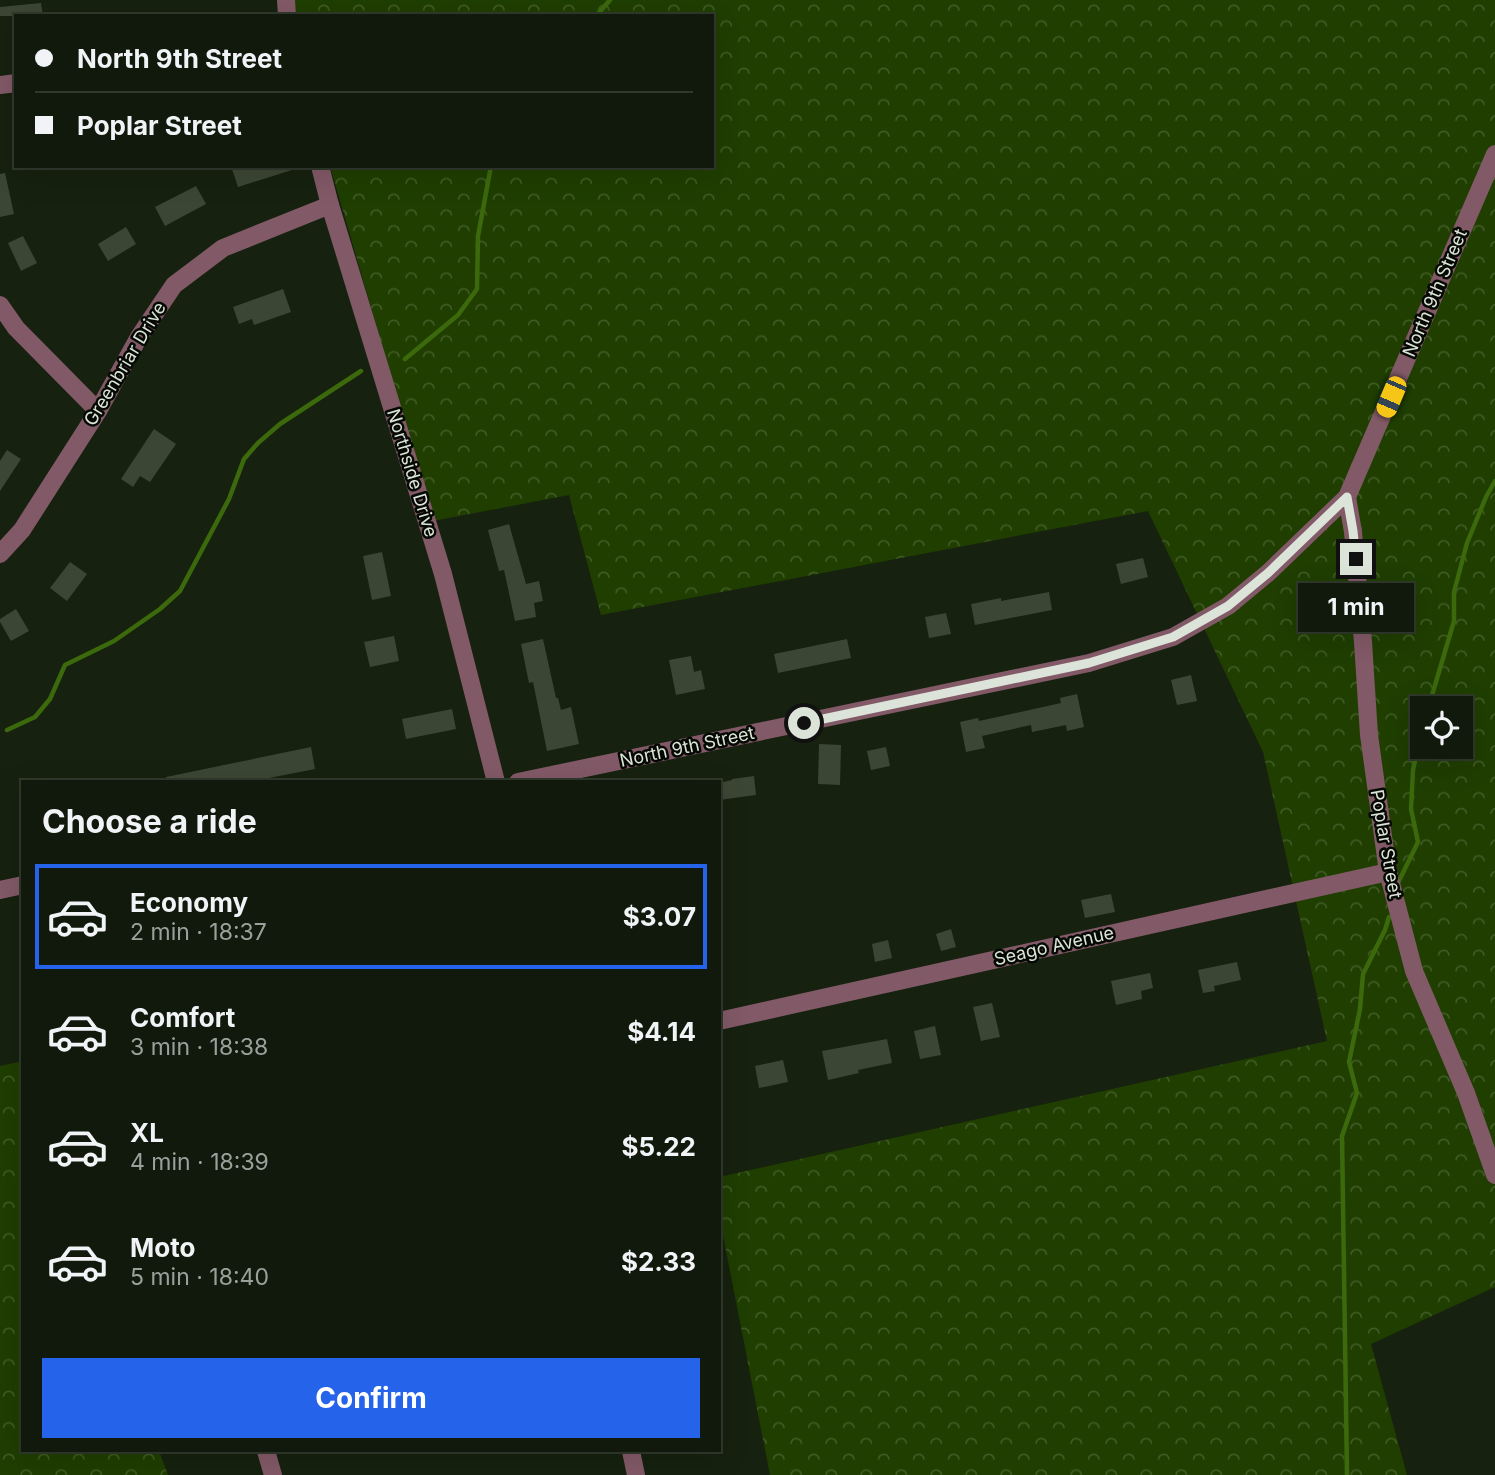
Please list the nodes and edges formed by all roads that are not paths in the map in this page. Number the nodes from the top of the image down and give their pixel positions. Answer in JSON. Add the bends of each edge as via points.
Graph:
{"nodes":[{"id":1,"x":1495,"y":153,"type":"edge"},
{"id":2,"x":321,"y":168,"type":"edge"},
{"id":3,"x":330,"y":205,"type":"junction"},
{"id":4,"x":0,"y":305,"type":"edge"},
{"id":5,"x":97,"y":411,"type":"junction"},
{"id":6,"x":1347,"y":497,"type":"junction"},
{"id":7,"x":0,"y":554,"type":"edge"},
{"id":8,"x":495,"y":780,"type":"edge"},
{"id":9,"x":527,"y":780,"type":"edge"},
{"id":10,"x":1388,"y":872,"type":"junction"},
{"id":11,"x":21,"y":885,"type":"edge"},
{"id":12,"x":0,"y":890,"type":"edge"},
{"id":13,"x":721,"y":1021,"type":"edge"},
{"id":14,"x":1495,"y":1175,"type":"edge"},
{"id":15,"x":266,"y":1452,"type":"edge"},
{"id":16,"x":631,"y":1452,"type":"edge"},
{"id":17,"x":273,"y":1475,"type":"edge"},
{"id":18,"x":636,"y":1475,"type":"edge"}],
"edges":[{"from":1,"to":6,"type":"street","name":"North 9th Street"},
{"from":2,"to":3,"type":"street","name":"Northside Drive"},
{"from":3,"to":5,"type":"street","name":"Greenbriar Drive","via":[[223,248],[174,285]]},
{"from":3,"to":8,"type":"street","name":"Northside Drive","via":[[443,574]]},
{"from":4,"to":5,"type":"street","via":[[16,328]]},
{"from":5,"to":7,"type":"street","name":"Greenbriar Drive","via":[[22,530]]},
{"from":6,"to":9,"type":"street","name":"North 9th Street","via":[[1228,606],[1173,637],[1089,663]]},
{"from":6,"to":10,"type":"street","name":"Poplar Street","via":[[1369,734]]},
{"from":10,"to":13,"type":"street","name":"Seago Avenue"},
{"from":10,"to":14,"type":"street","name":"Poplar Street","via":[[1414,971]]},
{"from":11,"to":12,"type":"street"},
{"from":15,"to":17,"type":"street"},
{"from":16,"to":18,"type":"street"}]}
